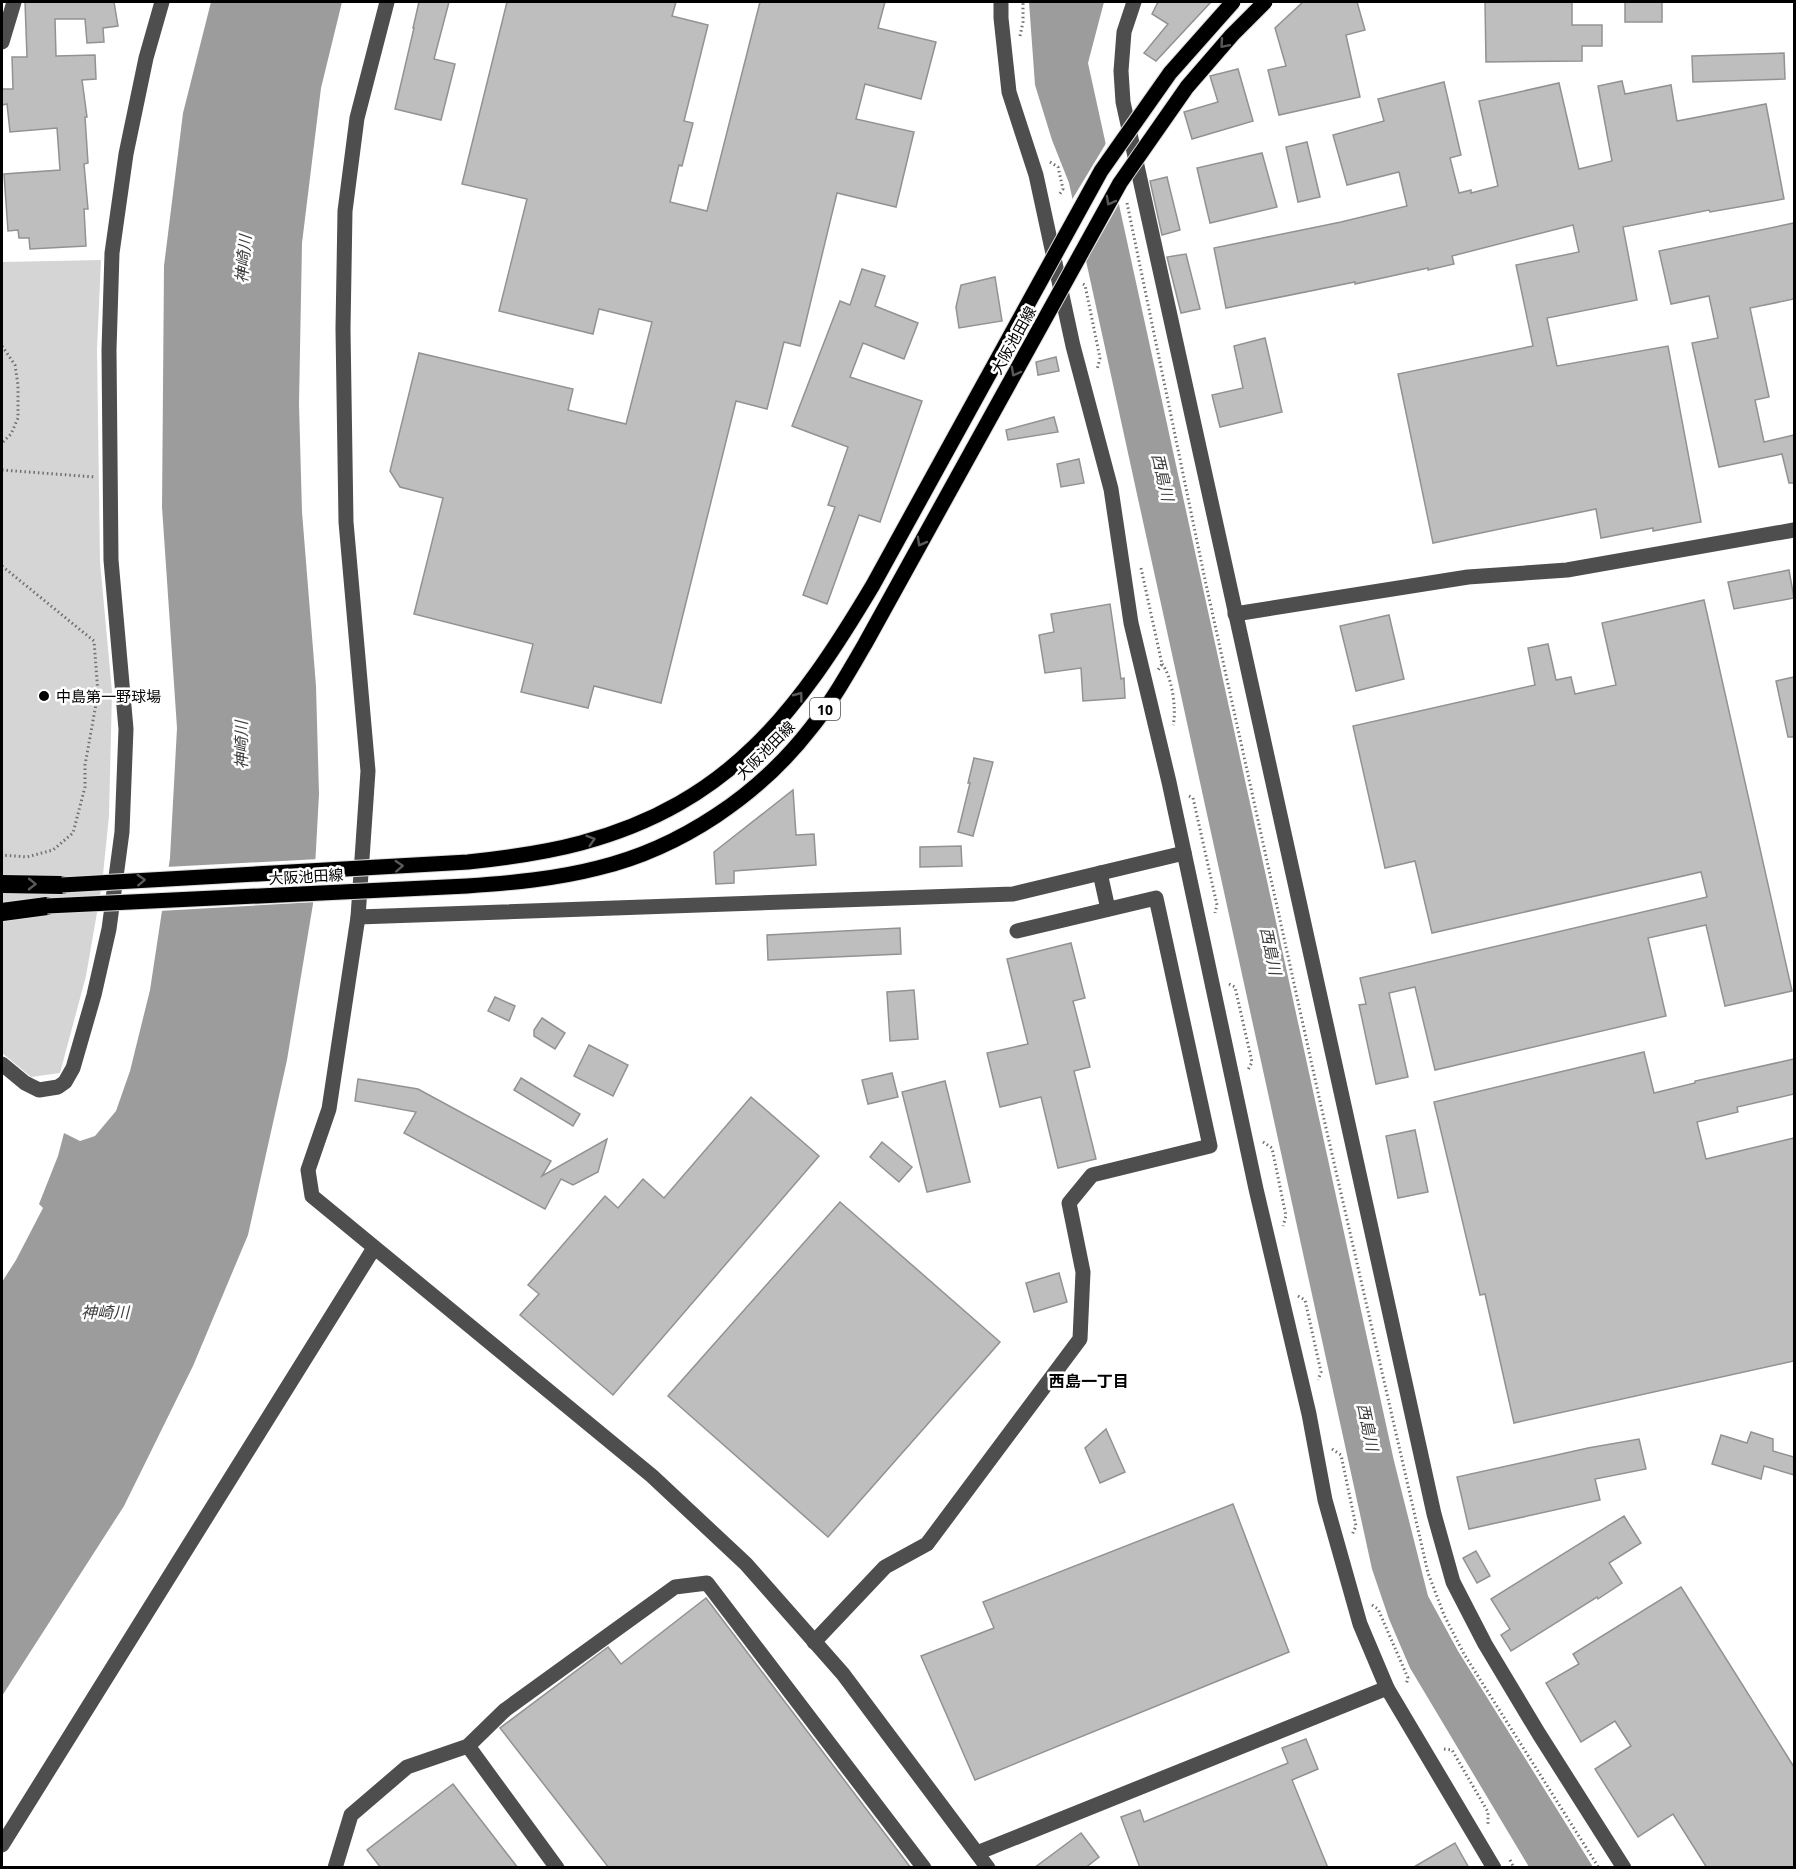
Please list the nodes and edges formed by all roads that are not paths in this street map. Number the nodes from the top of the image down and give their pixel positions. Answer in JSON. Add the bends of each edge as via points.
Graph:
{"nodes":[{"id":1,"x":14,"y":2,"type":"edge"},
{"id":2,"x":162,"y":2,"type":"edge"},
{"id":3,"x":387,"y":2,"type":"edge"},
{"id":4,"x":1001,"y":2,"type":"edge"},
{"id":5,"x":1134,"y":2,"type":"edge"},
{"id":6,"x":1233,"y":2,"type":"edge"},
{"id":7,"x":1265,"y":2,"type":"edge"},
{"id":8,"x":2,"y":42,"type":"edge"},
{"id":9,"x":1794,"y":530,"type":"edge"},
{"id":10,"x":1235,"y":614,"type":"junction"},
{"id":11,"x":1184,"y":852,"type":"junction"},
{"id":12,"x":1100,"y":873,"type":"junction"},
{"id":13,"x":2,"y":884,"type":"edge"},
{"id":14,"x":62,"y":885,"type":"joint"},
{"id":15,"x":47,"y":906,"type":"joint"},
{"id":16,"x":1108,"y":909,"type":"junction"},
{"id":17,"x":2,"y":912,"type":"edge"},
{"id":18,"x":358,"y":917,"type":"junction"},
{"id":19,"x":1017,"y":931,"type":"dead end"},
{"id":20,"x":2,"y":1064,"type":"edge"},
{"id":21,"x":374,"y":1248,"type":"junction"},
{"id":22,"x":814,"y":1642,"type":"junction"},
{"id":23,"x":1394,"y":1684,"type":"junction"},
{"id":24,"x":468,"y":1746,"type":"junction"},
{"id":25,"x":2,"y":1845,"type":"edge"},
{"id":26,"x":977,"y":1853,"type":"junction"},
{"id":27,"x":335,"y":1868,"type":"edge"},
{"id":28,"x":556,"y":1868,"type":"edge"},
{"id":29,"x":924,"y":1868,"type":"edge"},
{"id":30,"x":988,"y":1868,"type":"edge"},
{"id":31,"x":1494,"y":1868,"type":"edge"},
{"id":32,"x":1624,"y":1868,"type":"edge"}],
"edges":[{"from":1,"to":8,"type":"street"},
{"from":2,"to":20,"type":"street","via":[[126,154],[112,254],[111,560],[126,729],[123,832],[109,929],[85,1027],[65,1082],[39,1090]]},
{"from":3,"to":18,"type":"street","via":[[357,117],[345,211],[346,522],[368,771]]},
{"from":4,"to":11,"type":"street","via":[[1009,92],[1036,175],[1073,346],[1111,489],[1131,623]]},
{"from":5,"to":10,"type":"street","via":[[1124,32],[1123,102]]},
{"from":14,"to":6,"type":"main road","name":"大阪池田線","number":"10","one_way":true,"bridge":true,"via":[[513,857],[582,843],[643,822],[721,777],[787,712],[850,623],[1101,171],[1170,73]]},
{"from":7,"to":15,"type":"main road","name":"大阪池田線","number":"10","one_way":true,"bridge":true,"via":[[1187,87],[1120,183],[865,644],[826,707],[770,774],[737,800],[692,830],[651,850],[600,868],[558,876],[467,886]]},
{"from":9,"to":10,"type":"street","via":[[1567,570],[1468,577]]},
{"from":10,"to":32,"type":"street","via":[[1434,1514],[1453,1582],[1485,1644]]},
{"from":11,"to":12,"type":"street"},
{"from":11,"to":23,"type":"street","via":[[1325,1500],[1360,1624]]},
{"from":12,"to":16,"type":"street"},
{"from":12,"to":18,"type":"street","via":[[1013,894]]},
{"from":13,"to":14,"type":"highway","one_way":true},
{"from":15,"to":17,"type":"highway"},
{"from":16,"to":19,"type":"street"},
{"from":16,"to":22,"type":"street","via":[[1156,898],[1210,1146],[1092,1175],[1070,1203],[1083,1272],[1080,1339],[927,1544],[885,1568]]},
{"from":18,"to":21,"type":"street","via":[[329,1109],[308,1170],[312,1196]]},
{"from":21,"to":22,"type":"street","via":[[652,1476],[746,1564]]},
{"from":21,"to":25,"type":"street"},
{"from":22,"to":26,"type":"street","via":[[843,1674]]},
{"from":23,"to":26,"type":"street"},
{"from":23,"to":31,"type":"street"},
{"from":24,"to":27,"type":"street","via":[[407,1767],[351,1815]]},
{"from":24,"to":28,"type":"street"},
{"from":24,"to":29,"type":"street","via":[[505,1710],[675,1587],[707,1583]]},
{"from":26,"to":30,"type":"street"}]}
